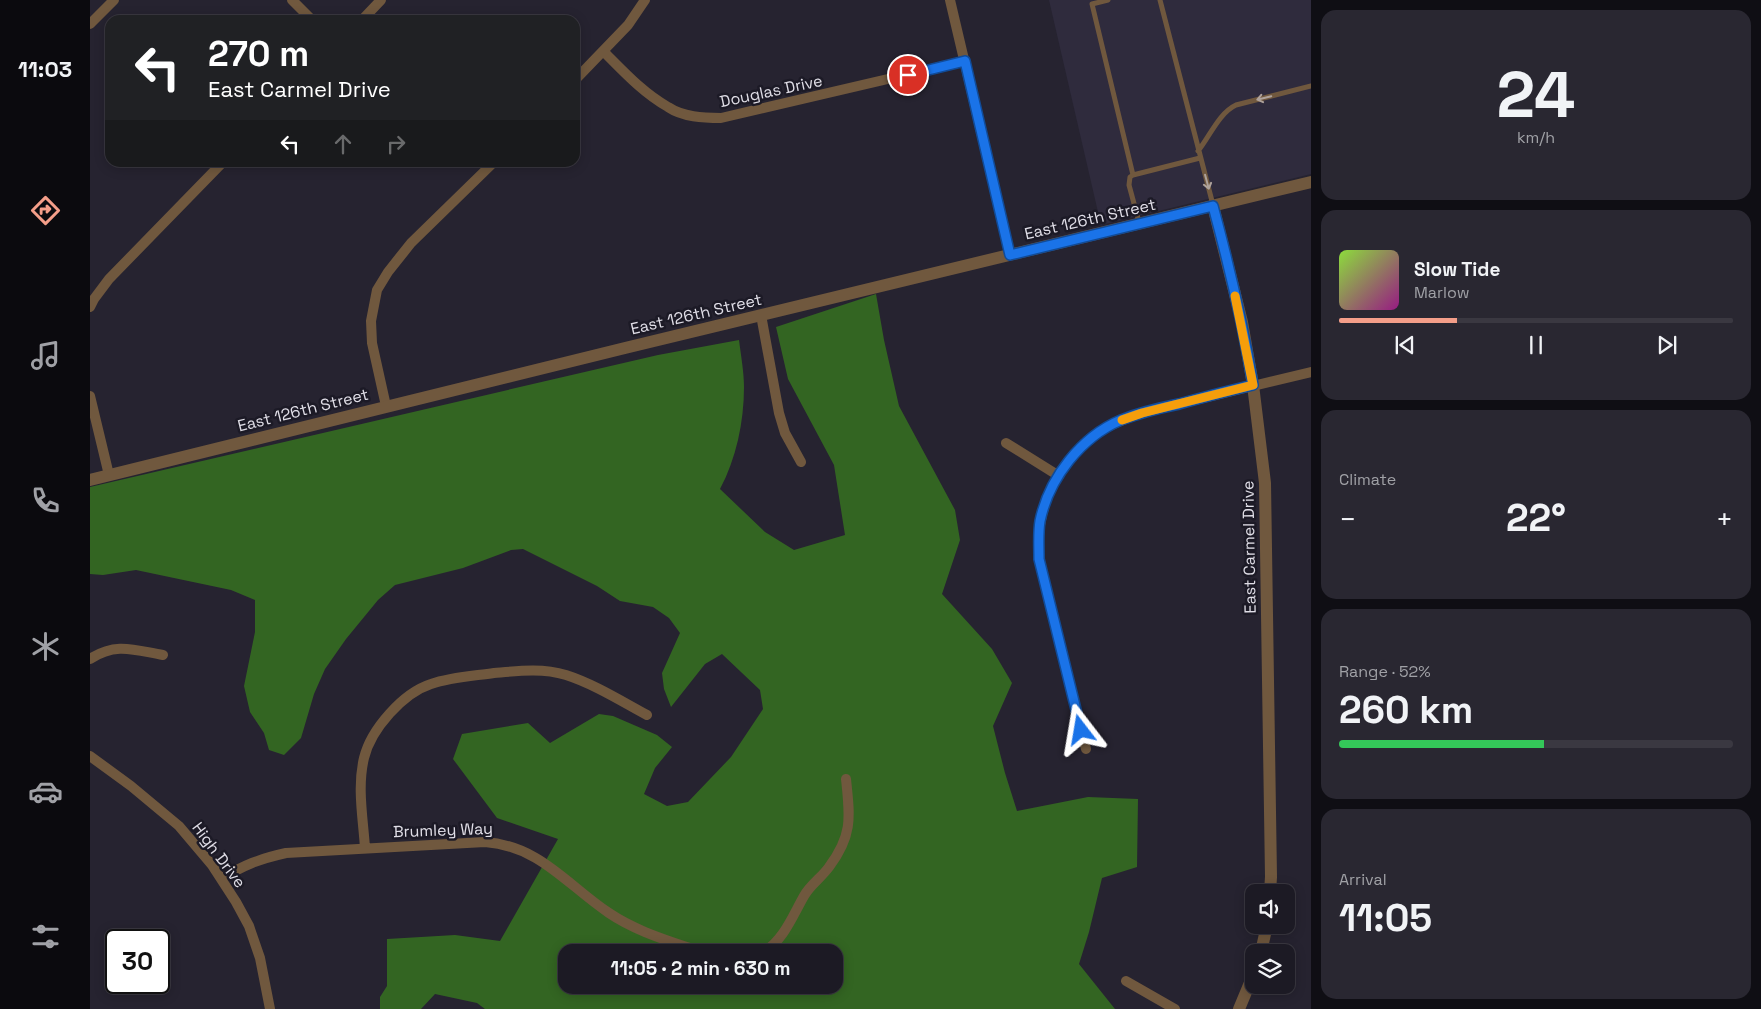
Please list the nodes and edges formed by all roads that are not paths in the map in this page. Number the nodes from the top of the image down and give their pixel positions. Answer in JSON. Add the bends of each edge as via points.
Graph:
{"nodes":[{"id":1,"x":114,"y":0,"type":"edge"},
{"id":2,"x":292,"y":0,"type":"edge"},
{"id":3,"x":381,"y":0,"type":"edge"},
{"id":4,"x":645,"y":0,"type":"edge"},
{"id":5,"x":950,"y":0,"type":"edge"},
{"id":6,"x":1108,"y":0,"type":"edge"},
{"id":7,"x":1160,"y":0,"type":"edge"},
{"id":8,"x":307,"y":15,"type":"edge"},
{"id":9,"x":367,"y":15,"type":"edge"},
{"id":10,"x":90,"y":24,"type":"edge"},
{"id":11,"x":603,"y":51,"type":"junction"},
{"id":12,"x":965,"y":61,"type":"junction"},
{"id":13,"x":580,"y":75,"type":"edge"},
{"id":14,"x":1311,"y":86,"type":"edge"},
{"id":15,"x":1198,"y":151,"type":"junction"},
{"id":16,"x":1200,"y":158,"type":"junction"},
{"id":17,"x":218,"y":167,"type":"edge"},
{"id":18,"x":489,"y":167,"type":"edge"},
{"id":19,"x":1133,"y":175,"type":"junction"},
{"id":20,"x":1311,"y":182,"type":"edge"},
{"id":21,"x":1213,"y":206,"type":"junction"},
{"id":22,"x":1140,"y":224,"type":"junction"},
{"id":23,"x":1010,"y":255,"type":"junction"},
{"id":24,"x":90,"y":307,"type":"edge"},
{"id":25,"x":761,"y":315,"type":"junction"},
{"id":26,"x":1311,"y":372,"type":"edge"},
{"id":27,"x":1253,"y":385,"type":"junction"},
{"id":28,"x":90,"y":396,"type":"edge"},
{"id":29,"x":386,"y":406,"type":"junction"},
{"id":30,"x":1006,"y":443,"type":"dead end"},
{"id":31,"x":801,"y":462,"type":"dead end"},
{"id":32,"x":109,"y":475,"type":"junction"},
{"id":33,"x":1059,"y":476,"type":"junction"},
{"id":34,"x":90,"y":480,"type":"edge"},
{"id":35,"x":163,"y":654,"type":"dead end"},
{"id":36,"x":90,"y":659,"type":"edge"},
{"id":37,"x":647,"y":715,"type":"dead end"},
{"id":38,"x":1086,"y":749,"type":"dead end"},
{"id":39,"x":90,"y":756,"type":"edge"},
{"id":40,"x":846,"y":779,"type":"dead end"},
{"id":41,"x":365,"y":848,"type":"junction"},
{"id":42,"x":221,"y":879,"type":"junction"},
{"id":43,"x":1270,"y":884,"type":"edge"},
{"id":44,"x":678,"y":944,"type":"edge"},
{"id":45,"x":776,"y":944,"type":"edge"},
{"id":46,"x":1126,"y":981,"type":"dead end"},
{"id":47,"x":1245,"y":994,"type":"edge"},
{"id":48,"x":270,"y":1009,"type":"edge"},
{"id":49,"x":1175,"y":1009,"type":"edge"},
{"id":50,"x":1239,"y":1009,"type":"edge"}],
"edges":[{"from":1,"to":10,"type":"street"},
{"from":2,"to":8,"type":"street"},
{"from":3,"to":9,"type":"street"},
{"from":4,"to":11,"type":"street","via":[[628,25]]},
{"from":5,"to":12,"type":"street"},
{"from":6,"to":19,"type":"lane","via":[[1092,4]]},
{"from":7,"to":15,"type":"lane"},
{"from":11,"to":12,"type":"street","name":"Douglas Drive","via":[[668,108],[700,117],[721,118]]},
{"from":11,"to":13,"type":"street"},
{"from":12,"to":23,"type":"street"},
{"from":14,"to":15,"type":"lane","one_way":true,"via":[[1236,104],[1222,116]]},
{"from":15,"to":16,"type":"lane"},
{"from":16,"to":19,"type":"lane"},
{"from":16,"to":21,"type":"lane","one_way":true},
{"from":17,"to":24,"type":"street","via":[[109,279]]},
{"from":18,"to":29,"type":"street","via":[[411,243],[378,290],[371,321],[372,343]]},
{"from":19,"to":22,"type":"lane","via":[[1129,185]]},
{"from":20,"to":21,"type":"street","name":"East 126th Street"},
{"from":21,"to":22,"type":"street","name":"East 126th Street"},
{"from":21,"to":27,"type":"street","name":"East Carmel Drive","via":[[1242,322]]},
{"from":22,"to":23,"type":"street","name":"East 126th Street"},
{"from":23,"to":25,"type":"street","name":"East 126th Street"},
{"from":25,"to":29,"type":"street","name":"East 126th Street"},
{"from":25,"to":31,"type":"street","via":[[779,413]]},
{"from":26,"to":27,"type":"street"},
{"from":27,"to":33,"type":"street","via":[[1119,421],[1077,451]]},
{"from":27,"to":43,"type":"street","name":"East Carmel Drive","via":[[1264,482]]},
{"from":28,"to":32,"type":"street"},
{"from":29,"to":32,"type":"street","name":"East 126th Street"},
{"from":30,"to":33,"type":"street"},
{"from":32,"to":34,"type":"street","name":"East 126th Street"},
{"from":33,"to":38,"type":"street","via":[[1040,520],[1039,559]]},
{"from":35,"to":36,"type":"street","via":[[117,648]]},
{"from":37,"to":41,"type":"street","via":[[581,681],[550,672],[531,670],[455,677],[429,684],[403,699],[380,724],[364,755],[360,778]]},
{"from":39,"to":42,"type":"street","name":"High Drive","via":[[179,826]]},
{"from":40,"to":45,"type":"street","via":[[850,816],[844,846],[805,894]]},
{"from":41,"to":42,"type":"street","name":"Brumley Way","via":[[286,853],[260,859]]},
{"from":41,"to":44,"type":"street","name":"Brumley Way","via":[[485,842],[518,849],[552,867],[609,913],[639,930]]},
{"from":42,"to":48,"type":"street","name":"High Drive","via":[[249,926],[260,958]]},
{"from":46,"to":49,"type":"street"},
{"from":47,"to":50,"type":"street"}]}
